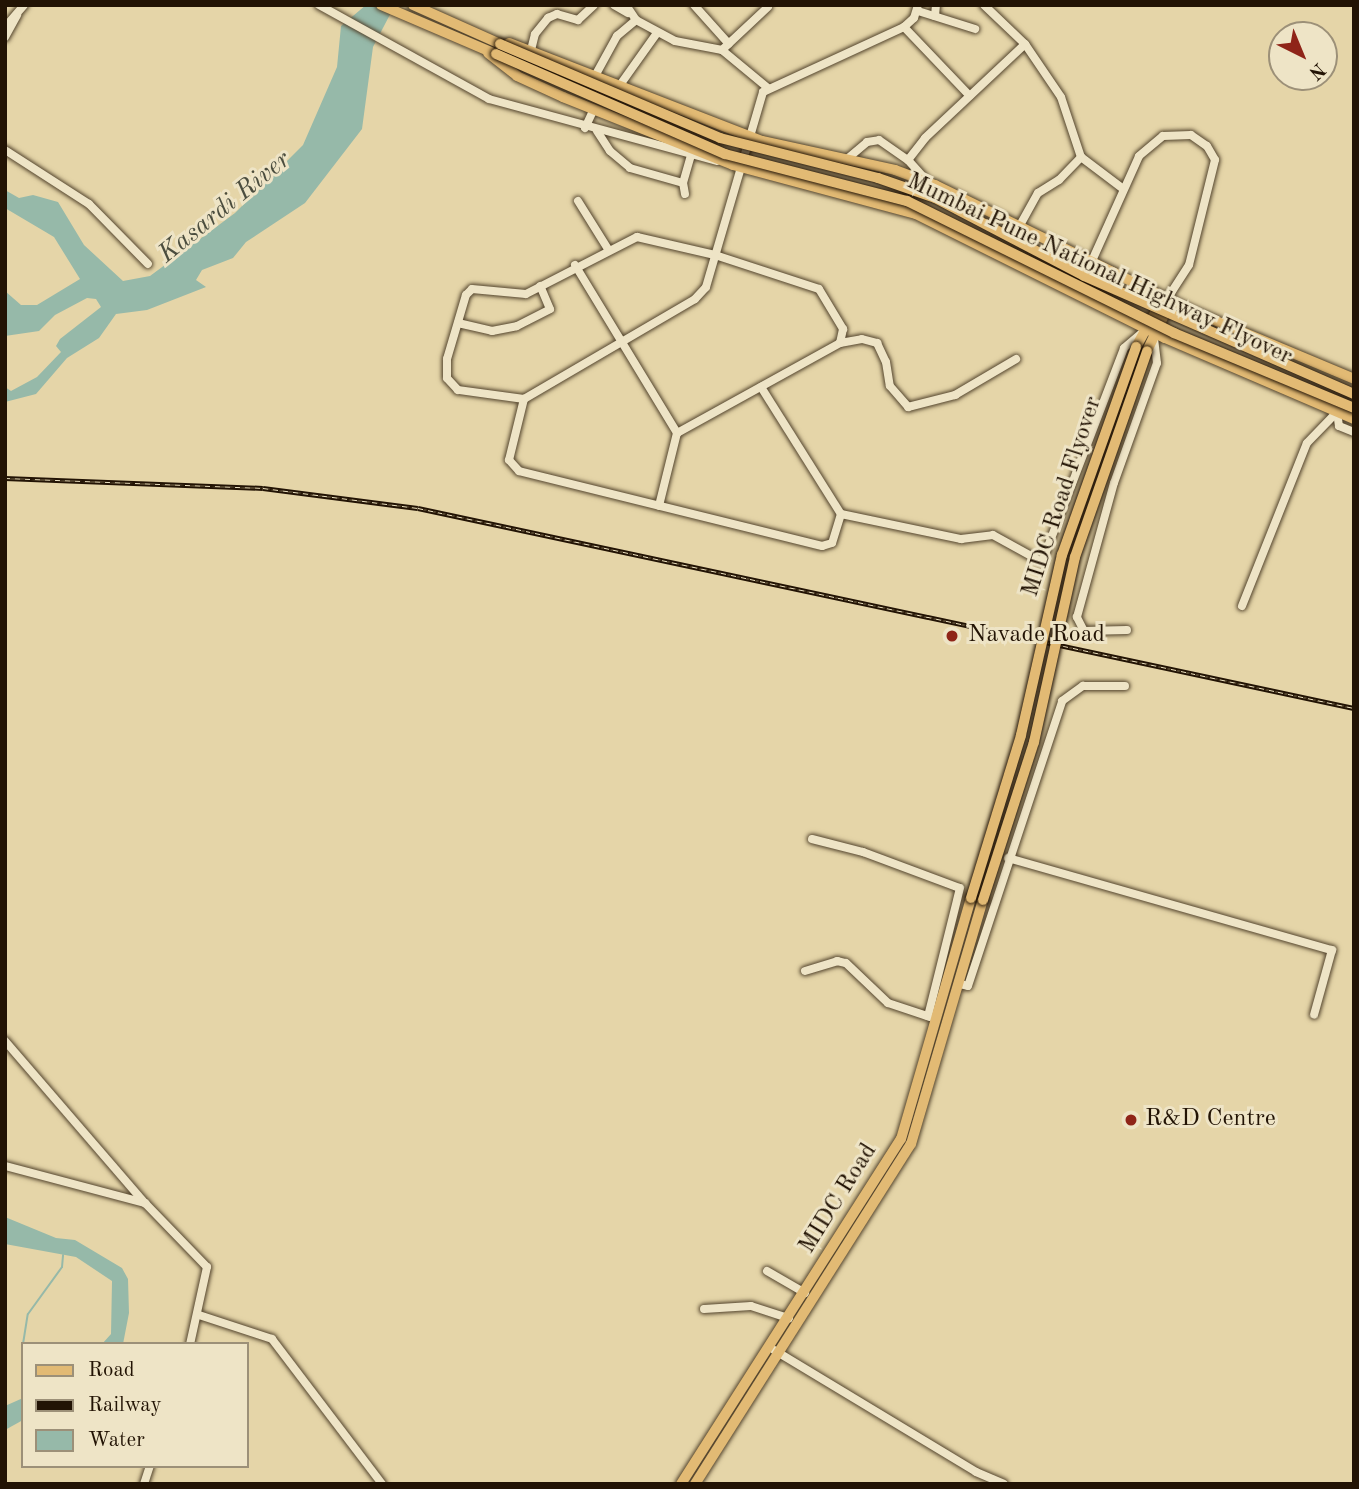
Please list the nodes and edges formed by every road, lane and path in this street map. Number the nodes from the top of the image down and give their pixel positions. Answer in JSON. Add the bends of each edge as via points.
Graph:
{"nodes":[{"id":1,"x":381,"y":5,"type":"edge"},
{"id":2,"x":594,"y":5,"type":"edge"},
{"id":3,"x":614,"y":5,"type":"edge"},
{"id":4,"x":694,"y":5,"type":"edge"},
{"id":5,"x":936,"y":5,"type":"edge"},
{"id":6,"x":984,"y":5,"type":"edge"},
{"id":7,"x":322,"y":7,"type":"edge"},
{"id":8,"x":768,"y":7,"type":"edge"},
{"id":9,"x":918,"y":8,"type":"edge"},
{"id":10,"x":21,"y":9,"type":"edge"},
{"id":11,"x":627,"y":9,"type":"edge"},
{"id":12,"x":417,"y":11,"type":"edge"},
{"id":13,"x":934,"y":16,"type":"junction"},
{"id":14,"x":636,"y":19,"type":"junction"},
{"id":15,"x":10,"y":26,"type":"edge"},
{"id":16,"x":904,"y":27,"type":"junction"},
{"id":17,"x":975,"y":29,"type":"dead end"},
{"id":18,"x":22,"y":31,"type":"dead end"},
{"id":19,"x":657,"y":33,"type":"junction"},
{"id":20,"x":5,"y":37,"type":"edge"},
{"id":21,"x":476,"y":38,"type":"junction"},
{"id":22,"x":1025,"y":44,"type":"junction"},
{"id":23,"x":726,"y":47,"type":"junction"},
{"id":24,"x":498,"y":49,"type":"junction"},
{"id":25,"x":531,"y":50,"type":"junction"},
{"id":26,"x":595,"y":76,"type":"junction"},
{"id":27,"x":620,"y":85,"type":"junction"},
{"id":28,"x":768,"y":88,"type":"junction"},
{"id":29,"x":970,"y":96,"type":"junction"},
{"id":30,"x":594,"y":109,"type":"junction"},
{"id":31,"x":585,"y":128,"type":"junction"},
{"id":32,"x":597,"y":131,"type":"junction"},
{"id":33,"x":752,"y":137,"type":"junction"},
{"id":34,"x":5,"y":150,"type":"edge"},
{"id":35,"x":1081,"y":157,"type":"junction"},
{"id":36,"x":690,"y":158,"type":"junction"},
{"id":37,"x":847,"y":159,"type":"junction"},
{"id":38,"x":908,"y":160,"type":"junction"},
{"id":39,"x":728,"y":163,"type":"junction"},
{"id":40,"x":742,"y":167,"type":"junction"},
{"id":41,"x":928,"y":182,"type":"junction"},
{"id":42,"x":683,"y":183,"type":"junction"},
{"id":43,"x":1122,"y":188,"type":"junction"},
{"id":44,"x":685,"y":194,"type":"dead end"},
{"id":45,"x":578,"y":201,"type":"dead end"},
{"id":46,"x":1018,"y":227,"type":"junction"},
{"id":47,"x":608,"y":249,"type":"junction"},
{"id":48,"x":715,"y":255,"type":"junction"},
{"id":49,"x":1091,"y":263,"type":"junction"},
{"id":50,"x":148,"y":264,"type":"dead end"},
{"id":51,"x":575,"y":265,"type":"junction"},
{"id":52,"x":540,"y":286,"type":"junction"},
{"id":53,"x":1167,"y":299,"type":"junction"},
{"id":54,"x":457,"y":323,"type":"junction"},
{"id":55,"x":1143,"y":330,"type":"junction"},
{"id":56,"x":1155,"y":335,"type":"junction"},
{"id":57,"x":620,"y":343,"type":"junction"},
{"id":58,"x":840,"y":343,"type":"junction"},
{"id":59,"x":1016,"y":359,"type":"dead end"},
{"id":60,"x":1354,"y":379,"type":"edge"},
{"id":61,"x":761,"y":387,"type":"junction"},
{"id":62,"x":1354,"y":394,"type":"edge"},
{"id":63,"x":524,"y":399,"type":"junction"},
{"id":64,"x":1354,"y":408,"type":"edge"},
{"id":65,"x":1338,"y":412,"type":"junction"},
{"id":66,"x":1354,"y":419,"type":"edge"},
{"id":67,"x":1354,"y":432,"type":"edge"},
{"id":68,"x":677,"y":433,"type":"junction"},
{"id":69,"x":659,"y":506,"type":"junction"},
{"id":70,"x":841,"y":514,"type":"junction"},
{"id":71,"x":1242,"y":606,"type":"dead end"},
{"id":72,"x":1127,"y":630,"type":"dead end"},
{"id":73,"x":1125,"y":686,"type":"dead end"},
{"id":74,"x":812,"y":839,"type":"dead end"},
{"id":75,"x":1008,"y":858,"type":"junction"},
{"id":76,"x":970,"y":902,"type":"junction"},
{"id":77,"x":982,"y":904,"type":"junction"},
{"id":78,"x":806,"y":971,"type":"dead end"},
{"id":79,"x":960,"y":984,"type":"junction"},
{"id":80,"x":1314,"y":1016,"type":"dead end"},
{"id":81,"x":933,"y":1018,"type":"junction"},
{"id":82,"x":950,"y":1022,"type":"junction"},
{"id":83,"x":5,"y":1041,"type":"edge"},
{"id":84,"x":5,"y":1166,"type":"edge"},
{"id":85,"x":145,"y":1203,"type":"junction"},
{"id":86,"x":767,"y":1272,"type":"dead end"},
{"id":87,"x":805,"y":1293,"type":"junction"},
{"id":88,"x":704,"y":1309,"type":"dead end"},
{"id":89,"x":199,"y":1315,"type":"junction"},
{"id":90,"x":789,"y":1318,"type":"junction"},
{"id":91,"x":191,"y":1342,"type":"edge"},
{"id":92,"x":771,"y":1348,"type":"junction"},
{"id":93,"x":782,"y":1354,"type":"junction"},
{"id":94,"x":382,"y":1484,"type":"edge"},
{"id":95,"x":681,"y":1484,"type":"edge"},
{"id":96,"x":695,"y":1484,"type":"edge"},
{"id":97,"x":1004,"y":1484,"type":"edge"}],
"edges":[{"from":1,"to":12,"type":"highway","name":"Mumbai Pune National Highway Flyover"},
{"from":2,"to":25,"type":"street","via":[[578,20],[557,14],[548,18],[535,34]]},
{"from":3,"to":11,"type":"street"},
{"from":4,"to":23,"type":"street"},
{"from":5,"to":13,"type":"street"},
{"from":6,"to":22,"type":"street"},
{"from":7,"to":31,"type":"street","via":[[489,99]]},
{"from":8,"to":23,"type":"street"},
{"from":9,"to":13,"type":"street"},
{"from":9,"to":16,"type":"street"},
{"from":10,"to":15,"type":"street"},
{"from":11,"to":14,"type":"street"},
{"from":12,"to":21,"type":"highway","name":"Mumbai Pune National Highway Flyover"},
{"from":13,"to":17,"type":"street"},
{"from":14,"to":19,"type":"street"},
{"from":14,"to":26,"type":"street","via":[[617,36]]},
{"from":15,"to":18,"type":"street"},
{"from":15,"to":20,"type":"street"},
{"from":16,"to":28,"type":"street"},
{"from":16,"to":29,"type":"street"},
{"from":19,"to":23,"type":"street","via":[[688,46]]},
{"from":19,"to":27,"type":"street"},
{"from":21,"to":24,"type":"highway","name":"Mumbai Pune National Highway Flyover"},
{"from":21,"to":25,"type":"main road"},
{"from":21,"to":30,"type":"main road","via":[[517,76]]},
{"from":22,"to":29,"type":"street"},
{"from":22,"to":35,"type":"street","via":[[1061,97]]},
{"from":23,"to":28,"type":"street"},
{"from":24,"to":62,"type":"highway","name":"Mumbai Pune National Highway Flyover","bridge":true,"via":[[720,138],[878,178],[935,198],[1096,281]]},
{"from":24,"to":64,"type":"highway","name":"Mumbai Pune National Highway Flyover","bridge":true,"via":[[725,154],[907,201],[1174,333]]},
{"from":25,"to":26,"type":"main road"},
{"from":26,"to":27,"type":"main road"},
{"from":27,"to":33,"type":"main road"},
{"from":28,"to":33,"type":"street","via":[[760,99]]},
{"from":29,"to":38,"type":"street"},
{"from":30,"to":31,"type":"street"},
{"from":30,"to":39,"type":"main road"},
{"from":31,"to":32,"type":"street"},
{"from":32,"to":36,"type":"street"},
{"from":32,"to":42,"type":"street","via":[[610,151],[630,168]]},
{"from":33,"to":37,"type":"main road"},
{"from":33,"to":40,"type":"street"},
{"from":34,"to":50,"type":"street","via":[[89,204]]},
{"from":35,"to":43,"type":"street"},
{"from":35,"to":46,"type":"street","via":[[1059,180],[1038,192]]},
{"from":36,"to":39,"type":"street"},
{"from":36,"to":42,"type":"street"},
{"from":37,"to":38,"type":"street","via":[[873,139]]},
{"from":37,"to":41,"type":"main road"},
{"from":38,"to":41,"type":"street"},
{"from":39,"to":40,"type":"main road"},
{"from":40,"to":48,"type":"street"},
{"from":40,"to":55,"type":"main road","via":[[916,214]]},
{"from":41,"to":46,"type":"main road"},
{"from":42,"to":44,"type":"street"},
{"from":43,"to":49,"type":"street"},
{"from":43,"to":53,"type":"street","via":[[1139,156],[1163,136],[1191,135],[1207,146],[1215,160],[1189,265]]},
{"from":45,"to":47,"type":"street"},
{"from":46,"to":49,"type":"main road"},
{"from":47,"to":48,"type":"street","via":[[637,237]]},
{"from":47,"to":51,"type":"street"},
{"from":48,"to":57,"type":"street","via":[[702,292]]},
{"from":48,"to":58,"type":"street","via":[[819,289],[843,329]]},
{"from":49,"to":53,"type":"main road"},
{"from":51,"to":52,"type":"street"},
{"from":51,"to":57,"type":"street"},
{"from":52,"to":54,"type":"street","via":[[520,296],[472,289]]},
{"from":52,"to":54,"type":"street","via":[[550,309],[517,326],[492,331]]},
{"from":53,"to":55,"type":"main road","name":"MIDC Road Flyover"},
{"from":53,"to":56,"type":"main road","name":"MIDC Road Flyover","via":[[1168,309]]},
{"from":53,"to":60,"type":"main road"},
{"from":54,"to":63,"type":"street","via":[[447,359],[449,384],[458,390]]},
{"from":55,"to":56,"type":"main road"},
{"from":55,"to":70,"type":"street","via":[[1124,348],[1042,562],[993,535],[961,539]]},
{"from":55,"to":76,"type":"main road","name":"MIDC Road Flyover","bridge":true,"via":[[1062,555],[1021,735]]},
{"from":56,"to":65,"type":"main road"},
{"from":56,"to":72,"type":"street","via":[[1157,363],[1114,483],[1077,617],[1084,631]]},
{"from":56,"to":77,"type":"main road","name":"MIDC Road Flyover","bridge":true,"via":[[1075,557],[1034,742]]},
{"from":57,"to":63,"type":"street"},
{"from":57,"to":68,"type":"street"},
{"from":58,"to":59,"type":"street","via":[[862,339],[877,343],[890,386],[908,407],[955,395]]},
{"from":58,"to":61,"type":"street"},
{"from":61,"to":68,"type":"street"},
{"from":61,"to":70,"type":"street"},
{"from":63,"to":69,"type":"street","via":[[509,460],[513,468]]},
{"from":65,"to":66,"type":"main road"},
{"from":65,"to":67,"type":"street","via":[[1339,426]]},
{"from":65,"to":71,"type":"street","via":[[1307,443]]},
{"from":68,"to":69,"type":"street"},
{"from":69,"to":70,"type":"street","via":[[822,547],[832,543]]},
{"from":73,"to":75,"type":"street","via":[[1083,686],[1062,701]]},
{"from":74,"to":81,"type":"street","via":[[863,852],[960,888]]},
{"from":75,"to":79,"type":"street","via":[[968,986]]},
{"from":75,"to":80,"type":"street","via":[[1332,950]]},
{"from":76,"to":77,"type":"main road"},
{"from":76,"to":81,"type":"main road","name":"MIDC Road"},
{"from":77,"to":79,"type":"main road","name":"MIDC Road"},
{"from":78,"to":81,"type":"street","via":[[837,961],[846,963],[888,1003]]},
{"from":79,"to":82,"type":"main road","name":"MIDC Road"},
{"from":81,"to":82,"type":"street"},
{"from":81,"to":87,"type":"main road","name":"MIDC Road","via":[[901,1139]]},
{"from":82,"to":93,"type":"main road","name":"MIDC Road","via":[[911,1144]]},
{"from":83,"to":85,"type":"street"},
{"from":84,"to":85,"type":"street"},
{"from":85,"to":89,"type":"street","via":[[207,1267]]},
{"from":86,"to":87,"type":"street"},
{"from":87,"to":90,"type":"main road","name":"MIDC Road"},
{"from":88,"to":90,"type":"street","via":[[751,1306]]},
{"from":89,"to":91,"type":"street"},
{"from":89,"to":94,"type":"street","via":[[272,1339]]},
{"from":90,"to":92,"type":"main road","name":"MIDC Road"},
{"from":92,"to":93,"type":"street"},
{"from":92,"to":95,"type":"main road","name":"MIDC Road"},
{"from":93,"to":96,"type":"main road","name":"MIDC Road"},
{"from":93,"to":97,"type":"street","via":[[976,1472]]}]}
